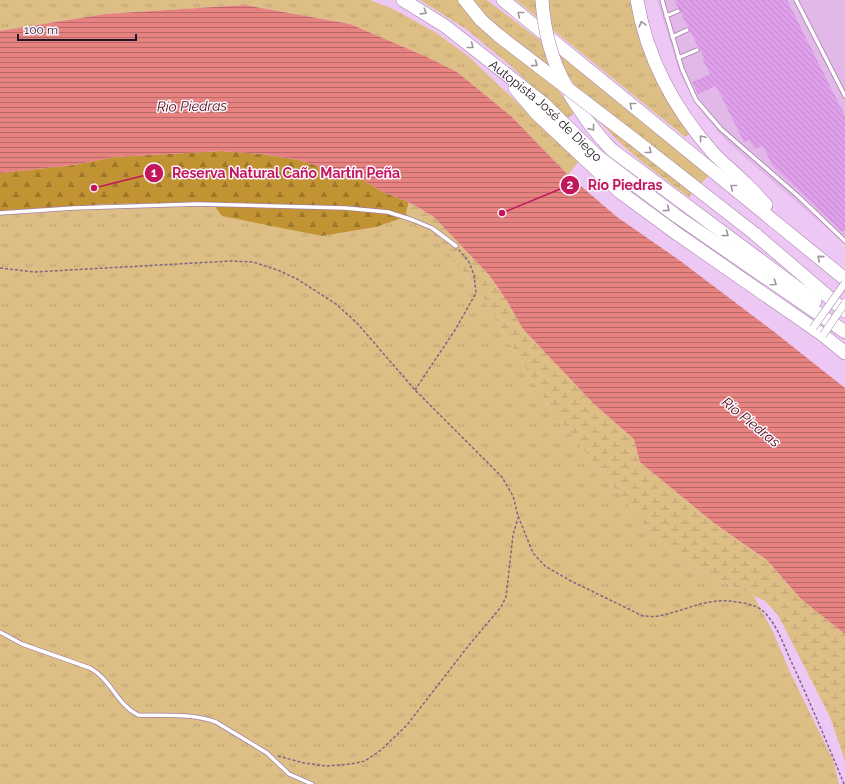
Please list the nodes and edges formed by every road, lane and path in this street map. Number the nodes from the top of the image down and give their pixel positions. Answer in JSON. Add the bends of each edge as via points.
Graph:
{"nodes":[{"id":1,"x":403,"y":0,"type":"edge"},
{"id":2,"x":465,"y":0,"type":"edge"},
{"id":3,"x":502,"y":0,"type":"edge"},
{"id":4,"x":542,"y":0,"type":"edge"},
{"id":5,"x":637,"y":0,"type":"edge"},
{"id":6,"x":662,"y":0,"type":"edge"},
{"id":7,"x":796,"y":0,"type":"edge"},
{"id":8,"x":678,"y":11,"type":"dead end"},
{"id":9,"x":666,"y":16,"type":"junction"},
{"id":10,"x":687,"y":30,"type":"dead end"},
{"id":11,"x":672,"y":37,"type":"junction"},
{"id":12,"x":697,"y":50,"type":"dead end"},
{"id":13,"x":678,"y":58,"type":"junction"},
{"id":14,"x":498,"y":67,"type":"junction"},
{"id":15,"x":844,"y":90,"type":"edge"},
{"id":16,"x":845,"y":96,"type":"edge"},
{"id":17,"x":0,"y":213,"type":"edge"},
{"id":18,"x":796,"y":238,"type":"junction"},
{"id":19,"x":845,"y":241,"type":"edge"},
{"id":20,"x":456,"y":246,"type":"joint"},
{"id":21,"x":0,"y":268,"type":"edge"},
{"id":22,"x":845,"y":279,"type":"edge"},
{"id":23,"x":845,"y":283,"type":"edge"},
{"id":24,"x":845,"y":303,"type":"edge"},
{"id":25,"x":845,"y":311,"type":"edge"},
{"id":26,"x":845,"y":331,"type":"edge"},
{"id":27,"x":818,"y":332,"type":"junction"},
{"id":28,"x":845,"y":353,"type":"edge"},
{"id":29,"x":415,"y":390,"type":"junction"},
{"id":30,"x":518,"y":516,"type":"junction"},
{"id":31,"x":0,"y":632,"type":"edge"},
{"id":32,"x":267,"y":753,"type":"junction"},
{"id":33,"x":312,"y":784,"type":"edge"},
{"id":34,"x":844,"y":784,"type":"edge"}],
"edges":[{"from":1,"to":14,"type":"highway","name":"Autopista José de Diego","one_way":true,"via":[[445,26]]},
{"from":2,"to":25,"type":"highway","one_way":true,"bridge":true,"via":[[481,20],[498,35],[755,234]]},
{"from":18,"to":3,"type":"highway","one_way":true},
{"from":4,"to":26,"type":"highway","one_way":true,"bridge":true,"via":[[545,25],[558,70],[570,95],[600,139],[816,301]]},
{"from":18,"to":5,"type":"highway","one_way":true,"via":[[747,184],[715,154],[683,116],[662,80],[650,50]]},
{"from":6,"to":9,"type":"lane"},
{"from":7,"to":15,"type":"lane"},
{"from":8,"to":9,"type":"lane"},
{"from":9,"to":11,"type":"lane"},
{"from":10,"to":11,"type":"lane"},
{"from":11,"to":13,"type":"lane"},
{"from":12,"to":13,"type":"lane"},
{"from":13,"to":19,"type":"lane","via":[[696,100],[721,129]]},
{"from":14,"to":26,"type":"highway","name":"Autopista José de Diego","one_way":true,"via":[[543,103],[597,156],[675,215]]},
{"from":14,"to":27,"type":"highway","via":[[536,113],[614,186],[676,233]]},
{"from":15,"to":16,"type":"lane"},
{"from":17,"to":20,"type":"lane","via":[[198,204],[345,208],[388,212],[413,220],[432,228]]},
{"from":22,"to":18,"type":"highway","one_way":true},
{"from":20,"to":29,"type":"path","via":[[469,262],[474,275],[476,293]]},
{"from":21,"to":29,"type":"path","via":[[34,272],[253,262],[297,279],[336,304],[357,323]]},
{"from":23,"to":27,"type":"street","bridge":true},
{"from":24,"to":27,"type":"street","bridge":true},
{"from":27,"to":28,"type":"highway"},
{"from":29,"to":30,"type":"path","via":[[502,476],[513,496]]},
{"from":30,"to":32,"type":"path","via":[[513,535],[506,597],[502,607],[469,644],[407,725],[381,750],[365,761],[326,766]]},
{"from":30,"to":34,"type":"path","via":[[533,553],[545,566],[643,616],[656,617],[715,602],[734,602],[762,610],[770,618],[786,650]]},
{"from":31,"to":32,"type":"lane","via":[[22,644],[97,672],[124,705],[138,715],[207,719]]},
{"from":32,"to":33,"type":"lane","via":[[289,774]]}]}
